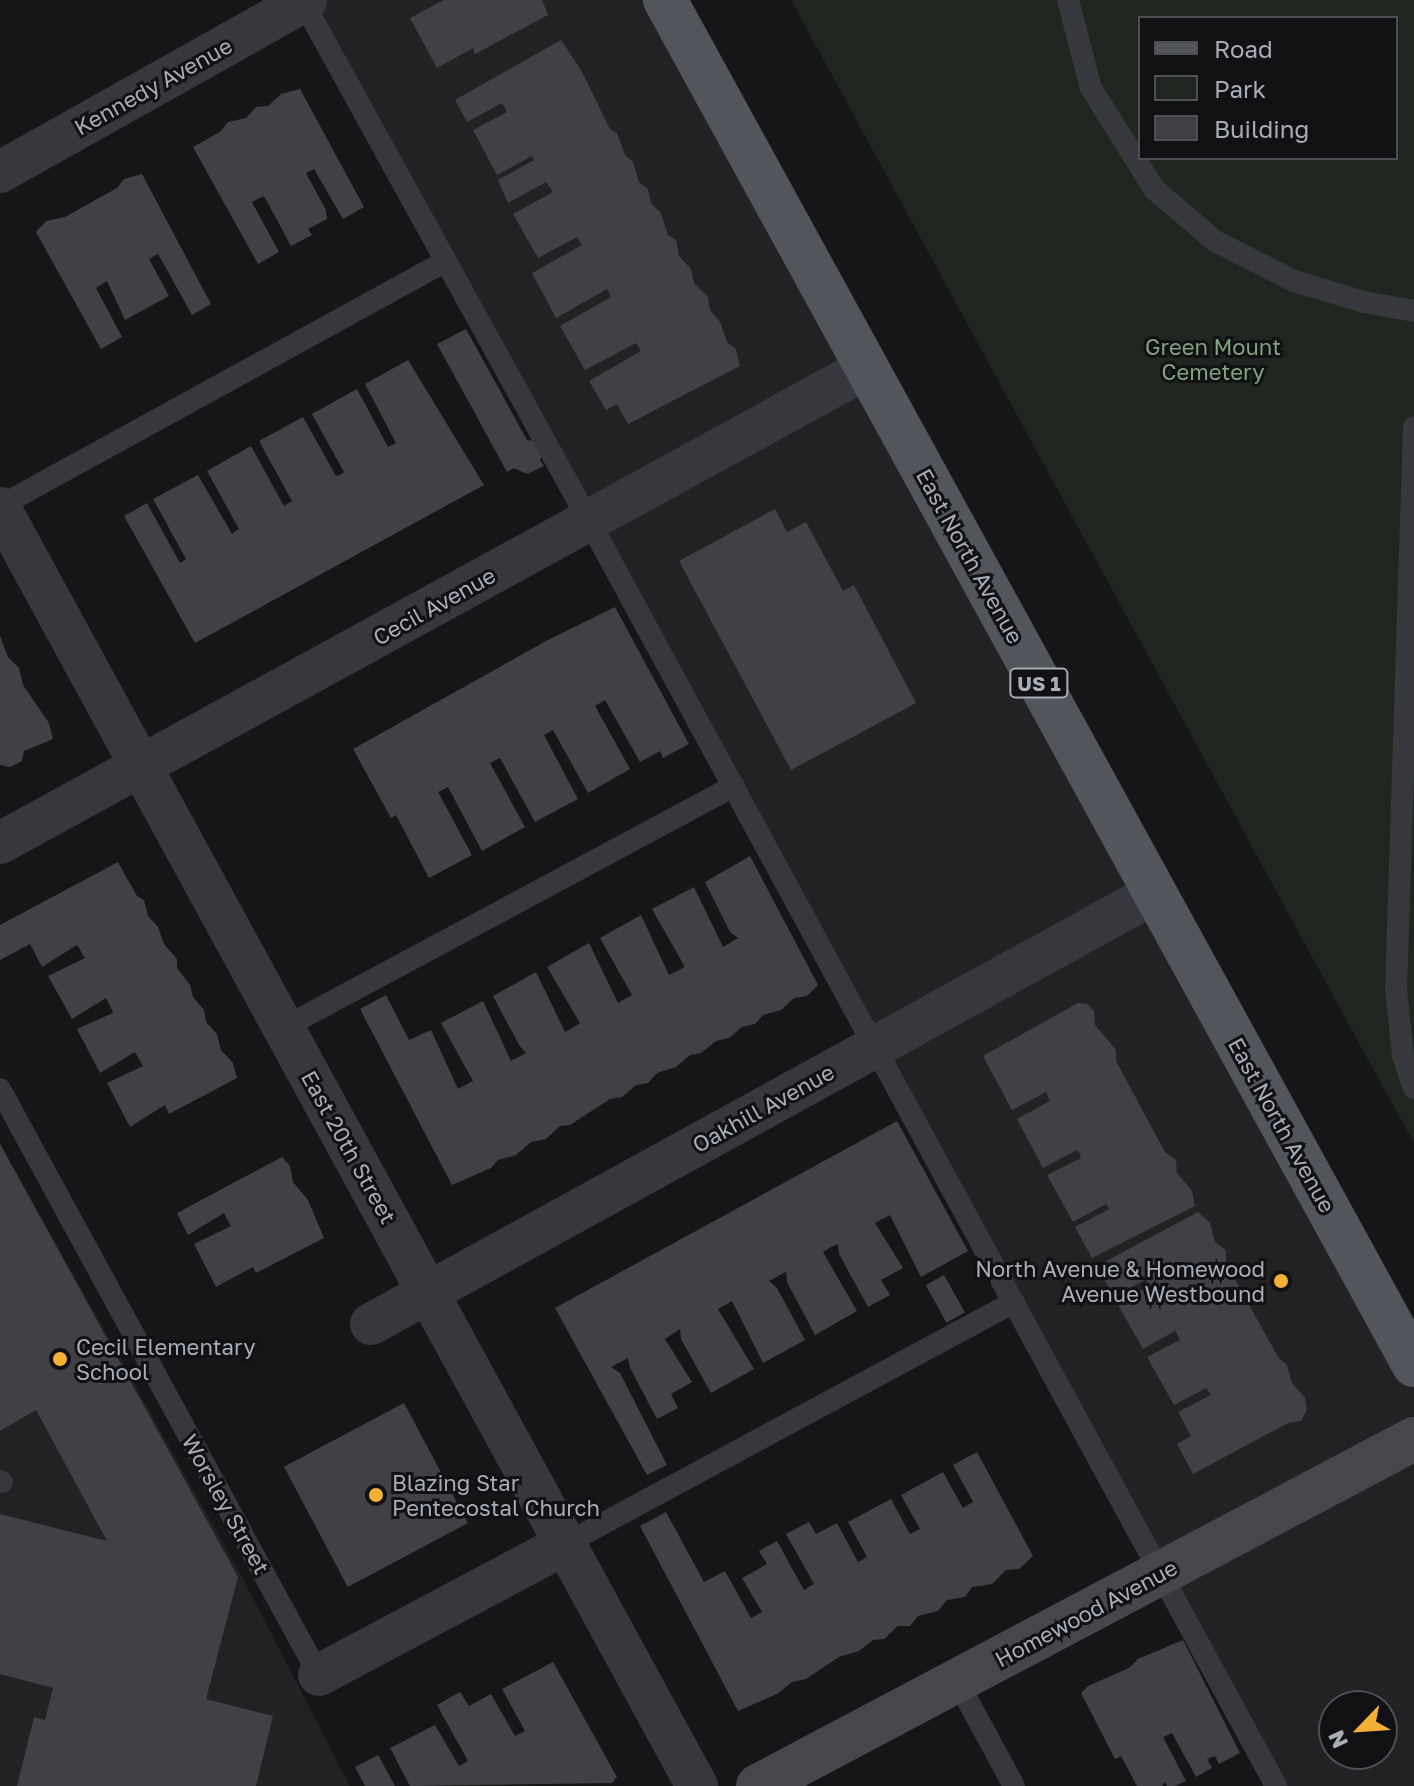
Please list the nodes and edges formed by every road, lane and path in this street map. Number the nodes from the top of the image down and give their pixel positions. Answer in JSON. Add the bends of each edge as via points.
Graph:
{"nodes":[{"id":1,"x":665,"y":0,"type":"edge"},
{"id":2,"x":1068,"y":0,"type":"edge"},
{"id":3,"x":304,"y":1,"type":"edge"},
{"id":4,"x":0,"y":172,"type":"edge"},
{"id":5,"x":446,"y":261,"type":"junction"},
{"id":6,"x":1414,"y":311,"type":"edge"},
{"id":7,"x":867,"y":368,"type":"junction"},
{"id":8,"x":1414,"y":431,"type":"edge"},
{"id":9,"x":0,"y":507,"type":"edge"},
{"id":10,"x":589,"y":521,"type":"junction"},
{"id":11,"x":141,"y":766,"type":"junction"},
{"id":12,"x":734,"y":786,"type":"junction"},
{"id":13,"x":0,"y":843,"type":"edge"},
{"id":14,"x":1155,"y":893,"type":"junction"},
{"id":15,"x":283,"y":1028,"type":"junction"},
{"id":16,"x":875,"y":1047,"type":"junction"},
{"id":17,"x":1414,"y":1088,"type":"edge"},
{"id":18,"x":0,"y":1089,"type":"edge"},
{"id":19,"x":428,"y":1292,"type":"junction"},
{"id":20,"x":1014,"y":1302,"type":"junction"},
{"id":21,"x":371,"y":1324,"type":"dead end"},
{"id":22,"x":1414,"y":1365,"type":"edge"},
{"id":23,"x":1414,"y":1439,"type":"edge"},
{"id":24,"x":565,"y":1544,"type":"junction"},
{"id":25,"x":1162,"y":1574,"type":"junction"},
{"id":26,"x":319,"y":1675,"type":"joint"},
{"id":27,"x":957,"y":1681,"type":"junction"},
{"id":28,"x":697,"y":1786,"type":"edge"},
{"id":29,"x":758,"y":1786,"type":"edge"},
{"id":30,"x":1014,"y":1786,"type":"edge"},
{"id":31,"x":1276,"y":1786,"type":"edge"}],
"edges":[{"from":1,"to":7,"type":"main road","name":"East North Avenue","number":"US 1"},
{"from":2,"to":6,"type":"lane","via":[[1091,88],[1154,189],[1215,241],[1294,281]]},
{"from":3,"to":4,"type":"street","name":"Kennedy Avenue"},
{"from":3,"to":5,"type":"lane"},
{"from":5,"to":9,"type":"lane"},
{"from":5,"to":10,"type":"lane"},
{"from":7,"to":10,"type":"street","name":"Cecil Avenue"},
{"from":7,"to":14,"type":"main road","name":"East North Avenue","number":"US 1"},
{"from":8,"to":17,"type":"lane","via":[[1396,989],[1403,1056]]},
{"from":9,"to":11,"type":"street","name":"East 20th Street"},
{"from":10,"to":11,"type":"street","name":"Cecil Avenue"},
{"from":10,"to":12,"type":"lane"},
{"from":11,"to":13,"type":"street","name":"Cecil Avenue"},
{"from":11,"to":15,"type":"street","name":"East 20th Street"},
{"from":12,"to":15,"type":"lane"},
{"from":12,"to":16,"type":"lane"},
{"from":14,"to":16,"type":"street","name":"Oakhill Avenue"},
{"from":14,"to":22,"type":"main road","name":"East North Avenue","number":"US 1"},
{"from":15,"to":19,"type":"street","name":"East 20th Street"},
{"from":16,"to":19,"type":"street","name":"Oakhill Avenue"},
{"from":16,"to":20,"type":"lane"},
{"from":18,"to":26,"type":"lane","name":"Worsley Street"},
{"from":19,"to":21,"type":"street","name":"Oakhill Avenue"},
{"from":19,"to":24,"type":"street","name":"East 20th Street"},
{"from":20,"to":24,"type":"lane"},
{"from":20,"to":25,"type":"lane"},
{"from":23,"to":25,"type":"street","name":"Homewood Avenue"},
{"from":24,"to":26,"type":"street","name":"Worsley Street"},
{"from":24,"to":28,"type":"street","name":"East 20th Street"},
{"from":25,"to":27,"type":"street","name":"Homewood Avenue"},
{"from":25,"to":31,"type":"lane"},
{"from":27,"to":29,"type":"street","name":"Homewood Avenue"},
{"from":27,"to":30,"type":"lane"}]}
